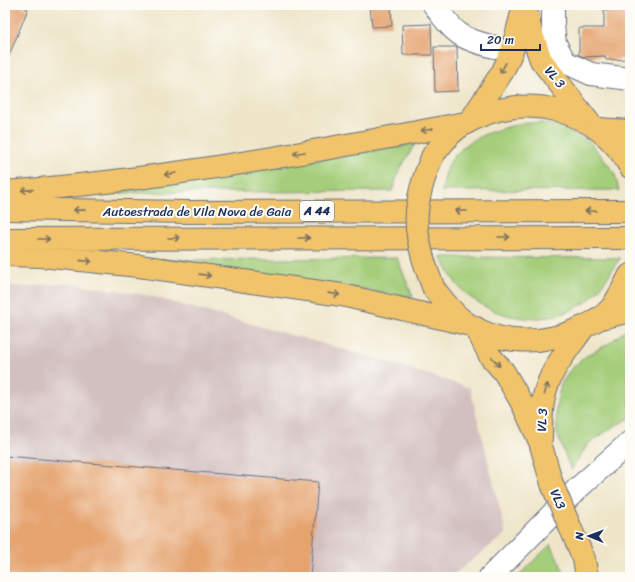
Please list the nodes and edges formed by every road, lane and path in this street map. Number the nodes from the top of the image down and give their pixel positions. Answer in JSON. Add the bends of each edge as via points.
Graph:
{"nodes":[{"id":1,"x":434,"y":5,"type":"edge"},
{"id":2,"x":524,"y":5,"type":"edge"},
{"id":3,"x":553,"y":5,"type":"edge"},
{"id":4,"x":496,"y":47,"type":"dead end"},
{"id":5,"x":630,"y":79,"type":"edge"},
{"id":6,"x":468,"y":122,"type":"junction"},
{"id":7,"x":593,"y":126,"type":"junction"},
{"id":8,"x":630,"y":131,"type":"edge"},
{"id":9,"x":627,"y":161,"type":"edge"},
{"id":10,"x":5,"y":192,"type":"edge"},
{"id":11,"x":5,"y":209,"type":"edge"},
{"id":12,"x":630,"y":211,"type":"edge"},
{"id":13,"x":630,"y":238,"type":"edge"},
{"id":14,"x":5,"y":239,"type":"edge"},
{"id":15,"x":5,"y":255,"type":"edge"},
{"id":16,"x":627,"y":281,"type":"edge"},
{"id":17,"x":630,"y":311,"type":"edge"},
{"id":18,"x":591,"y":323,"type":"junction"},
{"id":19,"x":471,"y":326,"type":"junction"},
{"id":20,"x":540,"y":442,"type":"junction"},
{"id":21,"x":630,"y":442,"type":"edge"},
{"id":22,"x":490,"y":577,"type":"edge"},
{"id":23,"x":587,"y":577,"type":"edge"}],
"edges":[{"from":1,"to":4,"type":"street","via":[[451,29],[472,42]]},
{"from":2,"to":6,"type":"main road","name":"VL 3","one_way":true,"via":[[512,51],[503,71]]},
{"from":2,"to":7,"type":"main road","name":"VL 3","via":[[541,60]]},
{"from":3,"to":5,"type":"street","via":[[555,43],[564,62],[591,74]]},
{"from":6,"to":7,"type":"main road","name":"VL 3","via":[[518,106],[566,112]]},
{"from":6,"to":10,"type":"main road","one_way":true,"via":[[135,180]]},
{"from":6,"to":19,"type":"main road","name":"VL 3","bridge":true,"via":[[450,135],[434,155],[423,180],[416,207],[416,236],[423,263],[434,289],[450,308]]},
{"from":7,"to":8,"type":"main road"},
{"from":7,"to":9,"type":"main road","name":"VL 3","via":[[608,137]]},
{"from":12,"to":11,"type":"main road","name":"Autoestrada de Vila Nova de Gaia","number":"A 44","one_way":true,"via":[[188,212]]},
{"from":14,"to":13,"type":"main road","name":"Autoestrada de Vila Nova de Gaia","number":"A 44","one_way":true},
{"from":15,"to":19,"type":"main road","one_way":true,"via":[[139,266],[342,295]]},
{"from":16,"to":18,"type":"main road","name":"VL 3","via":[[611,308]]},
{"from":17,"to":18,"type":"main road"},
{"from":18,"to":19,"type":"main road","name":"VL 3","via":[[541,341],[513,340],[490,335]]},
{"from":20,"to":18,"type":"main road","name":"VL 3","one_way":true,"via":[[542,410],[552,373]]},
{"from":19,"to":20,"type":"main road","name":"VL 3","one_way":true,"via":[[490,356],[504,372]]},
{"from":20,"to":23,"type":"main road","name":"VL3","bridge":true,"via":[[552,484],[584,559]]},
{"from":21,"to":22,"type":"street","via":[[577,489]]}]}
